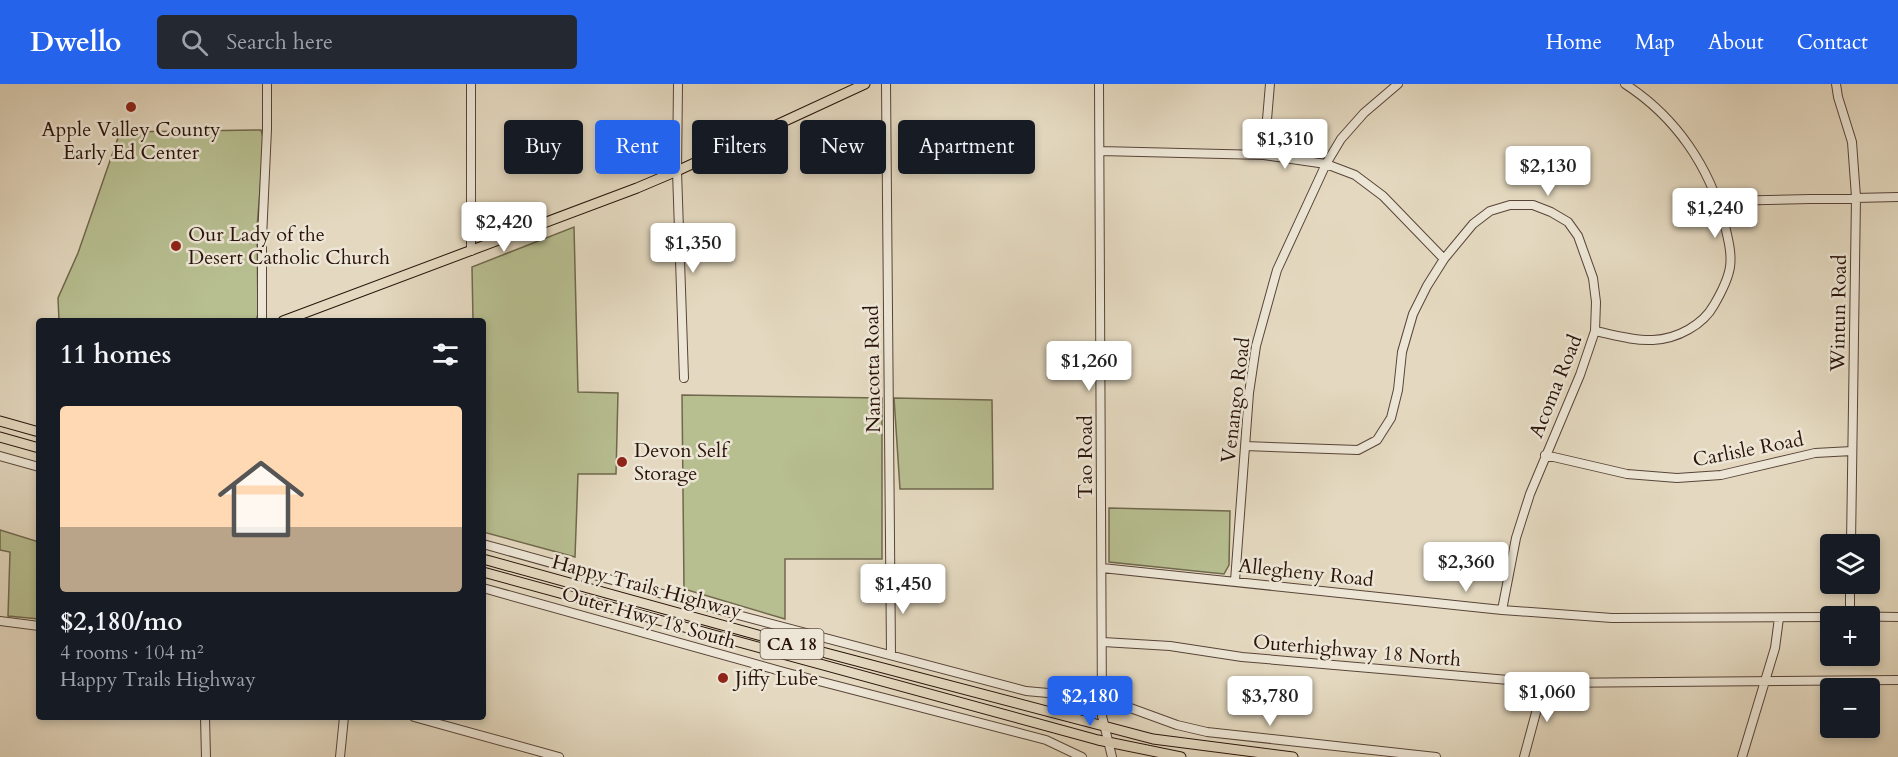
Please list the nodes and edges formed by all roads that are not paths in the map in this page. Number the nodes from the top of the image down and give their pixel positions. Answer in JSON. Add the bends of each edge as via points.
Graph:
{"nodes":[{"id":1,"x":267,"y":84,"type":"edge"},
{"id":2,"x":471,"y":84,"type":"edge"},
{"id":3,"x":678,"y":84,"type":"edge"},
{"id":4,"x":865,"y":84,"type":"edge"},
{"id":5,"x":886,"y":84,"type":"edge"},
{"id":6,"x":1099,"y":84,"type":"edge"},
{"id":7,"x":1270,"y":84,"type":"edge"},
{"id":8,"x":1398,"y":84,"type":"edge"},
{"id":9,"x":1625,"y":84,"type":"edge"},
{"id":10,"x":1836,"y":84,"type":"edge"},
{"id":11,"x":678,"y":120,"type":"edge"},
{"id":12,"x":1100,"y":151,"type":"junction"},
{"id":13,"x":1264,"y":155,"type":"junction"},
{"id":14,"x":1326,"y":164,"type":"junction"},
{"id":15,"x":680,"y":170,"type":"edge"},
{"id":16,"x":669,"y":174,"type":"edge"},
{"id":17,"x":677,"y":174,"type":"edge"},
{"id":18,"x":1856,"y":197,"type":"junction"},
{"id":19,"x":1898,"y":197,"type":"edge"},
{"id":20,"x":1719,"y":201,"type":"junction"},
{"id":21,"x":471,"y":251,"type":"junction"},
{"id":22,"x":1444,"y":259,"type":"junction"},
{"id":23,"x":262,"y":318,"type":"edge"},
{"id":24,"x":291,"y":318,"type":"edge"},
{"id":25,"x":1595,"y":331,"type":"junction"},
{"id":26,"x":684,"y":378,"type":"dead end"},
{"id":27,"x":0,"y":421,"type":"edge"},
{"id":28,"x":36,"y":431,"type":"edge"},
{"id":29,"x":0,"y":437,"type":"edge"},
{"id":30,"x":1245,"y":446,"type":"junction"},
{"id":31,"x":36,"y":447,"type":"edge"},
{"id":32,"x":1852,"y":452,"type":"junction"},
{"id":33,"x":1545,"y":455,"type":"junction"},
{"id":34,"x":0,"y":456,"type":"edge"},
{"id":35,"x":36,"y":465,"type":"edge"},
{"id":36,"x":1851,"y":534,"type":"edge"},
{"id":37,"x":486,"y":545,"type":"edge"},
{"id":38,"x":486,"y":560,"type":"edge"},
{"id":39,"x":1102,"y":568,"type":"junction"},
{"id":40,"x":486,"y":573,"type":"edge"},
{"id":41,"x":1235,"y":581,"type":"junction"},
{"id":42,"x":486,"y":589,"type":"edge"},
{"id":43,"x":1502,"y":610,"type":"junction"},
{"id":44,"x":1820,"y":617,"type":"edge"},
{"id":45,"x":1880,"y":617,"type":"edge"},
{"id":46,"x":1898,"y":617,"type":"edge"},
{"id":47,"x":1779,"y":618,"type":"junction"},
{"id":48,"x":0,"y":621,"type":"edge"},
{"id":49,"x":36,"y":626,"type":"edge"},
{"id":50,"x":1102,"y":642,"type":"junction"},
{"id":51,"x":891,"y":654,"type":"junction"},
{"id":52,"x":1766,"y":680,"type":"junction"},
{"id":53,"x":1898,"y":680,"type":"edge"},
{"id":54,"x":1544,"y":683,"type":"junction"},
{"id":55,"x":1103,"y":698,"type":"junction"},
{"id":56,"x":205,"y":720,"type":"edge"},
{"id":57,"x":344,"y":720,"type":"edge"},
{"id":58,"x":425,"y":720,"type":"edge"},
{"id":59,"x":1103,"y":726,"type":"junction"},
{"id":60,"x":1108,"y":742,"type":"junction"},
{"id":61,"x":206,"y":757,"type":"edge"},
{"id":62,"x":340,"y":757,"type":"edge"},
{"id":63,"x":559,"y":757,"type":"edge"},
{"id":64,"x":1082,"y":757,"type":"edge"},
{"id":65,"x":1112,"y":757,"type":"edge"},
{"id":66,"x":1181,"y":757,"type":"edge"},
{"id":67,"x":1293,"y":757,"type":"edge"},
{"id":68,"x":1436,"y":757,"type":"edge"},
{"id":69,"x":1524,"y":757,"type":"edge"},
{"id":70,"x":1742,"y":757,"type":"edge"}],
"edges":[{"from":1,"to":23,"type":"street"},
{"from":2,"to":21,"type":"street"},
{"from":3,"to":11,"type":"street"},
{"from":4,"to":15,"type":"main road"},
{"from":5,"to":51,"type":"street","name":"Nancotta Road"},
{"from":6,"to":12,"type":"street","name":"Tao Road"},
{"from":7,"to":13,"type":"street"},
{"from":8,"to":14,"type":"street","name":"Venango Road","via":[[1364,112]]},
{"from":9,"to":20,"type":"street","via":[[1677,128],[1706,172]]},
{"from":10,"to":18,"type":"street","name":"Wintun Road","via":[[1852,142]]},
{"from":12,"to":13,"type":"street"},
{"from":12,"to":39,"type":"street","name":"Tao Road"},
{"from":13,"to":14,"type":"street"},
{"from":14,"to":22,"type":"street","via":[[1354,175],[1383,196]]},
{"from":14,"to":30,"type":"street","name":"Venango Road","via":[[1277,270],[1256,346]]},
{"from":16,"to":21,"type":"main road"},
{"from":17,"to":26,"type":"street"},
{"from":18,"to":19,"type":"street"},
{"from":18,"to":20,"type":"street"},
{"from":18,"to":32,"type":"street","name":"Wintun Road"},
{"from":20,"to":25,"type":"street","via":[[1730,266],[1724,289],[1710,312],[1674,336],[1654,340]]},
{"from":21,"to":24,"type":"main road"},
{"from":22,"to":25,"type":"street","name":"Acoma Road","via":[[1473,224],[1490,211],[1510,205],[1533,205],[1551,212],[1568,222],[1587,257],[1596,302]]},
{"from":22,"to":30,"type":"street","name":"Acoma Road","via":[[1413,314],[1391,418],[1377,440],[1358,450]]},
{"from":25,"to":33,"type":"street","name":"Acoma Road"},
{"from":27,"to":28,"type":"main road"},
{"from":29,"to":31,"type":"main road"},
{"from":30,"to":41,"type":"street","name":"Venango Road"},
{"from":32,"to":33,"type":"street","name":"Carlisle Road","via":[[1815,453],[1721,475],[1677,478],[1627,474]]},
{"from":32,"to":36,"type":"street","name":"Wintun Road"},
{"from":33,"to":43,"type":"street","name":"Acoma Road","via":[[1516,538]]},
{"from":34,"to":35,"type":"street"},
{"from":37,"to":51,"type":"street"},
{"from":38,"to":59,"type":"main road","name":"Happy Trails Highway","number":"CA 18"},
{"from":39,"to":41,"type":"street","name":"Allegheny Road"},
{"from":39,"to":50,"type":"street","name":"Tao Road"},
{"from":40,"to":60,"type":"main road","name":"Happy Trails Highway","number":"CA 18"},
{"from":41,"to":43,"type":"street","name":"Allegheny Road"},
{"from":42,"to":64,"type":"street","name":"Outer Hwy 18 South","via":[[1027,735]]},
{"from":43,"to":47,"type":"street","name":"Allegheny Road","via":[[1612,618]]},
{"from":44,"to":47,"type":"street","name":"Allegheny Road"},
{"from":45,"to":46,"type":"street"},
{"from":47,"to":52,"type":"street"},
{"from":48,"to":49,"type":"street"},
{"from":50,"to":54,"type":"street","name":"Outerhighway 18 North"},
{"from":50,"to":55,"type":"street","name":"Tao Road"},
{"from":51,"to":55,"type":"street","via":[[1026,691]]},
{"from":52,"to":53,"type":"street","name":"Outerhighway 18 North"},
{"from":52,"to":54,"type":"street","name":"Outerhighway 18 North"},
{"from":52,"to":70,"type":"street"},
{"from":54,"to":69,"type":"street"},
{"from":55,"to":59,"type":"street","name":"Tao Road"},
{"from":55,"to":68,"type":"street","via":[[1207,732]]},
{"from":56,"to":61,"type":"street"},
{"from":57,"to":62,"type":"street"},
{"from":58,"to":63,"type":"street"},
{"from":59,"to":60,"type":"street","name":"Tao Road"},
{"from":59,"to":67,"type":"main road","name":"Happy Trails Highway","number":"CA 18","via":[[1188,745]]},
{"from":60,"to":65,"type":"street","name":"Tao Road"},
{"from":60,"to":66,"type":"main road","name":"Happy Trails Highway","number":"CA 18"}]}
